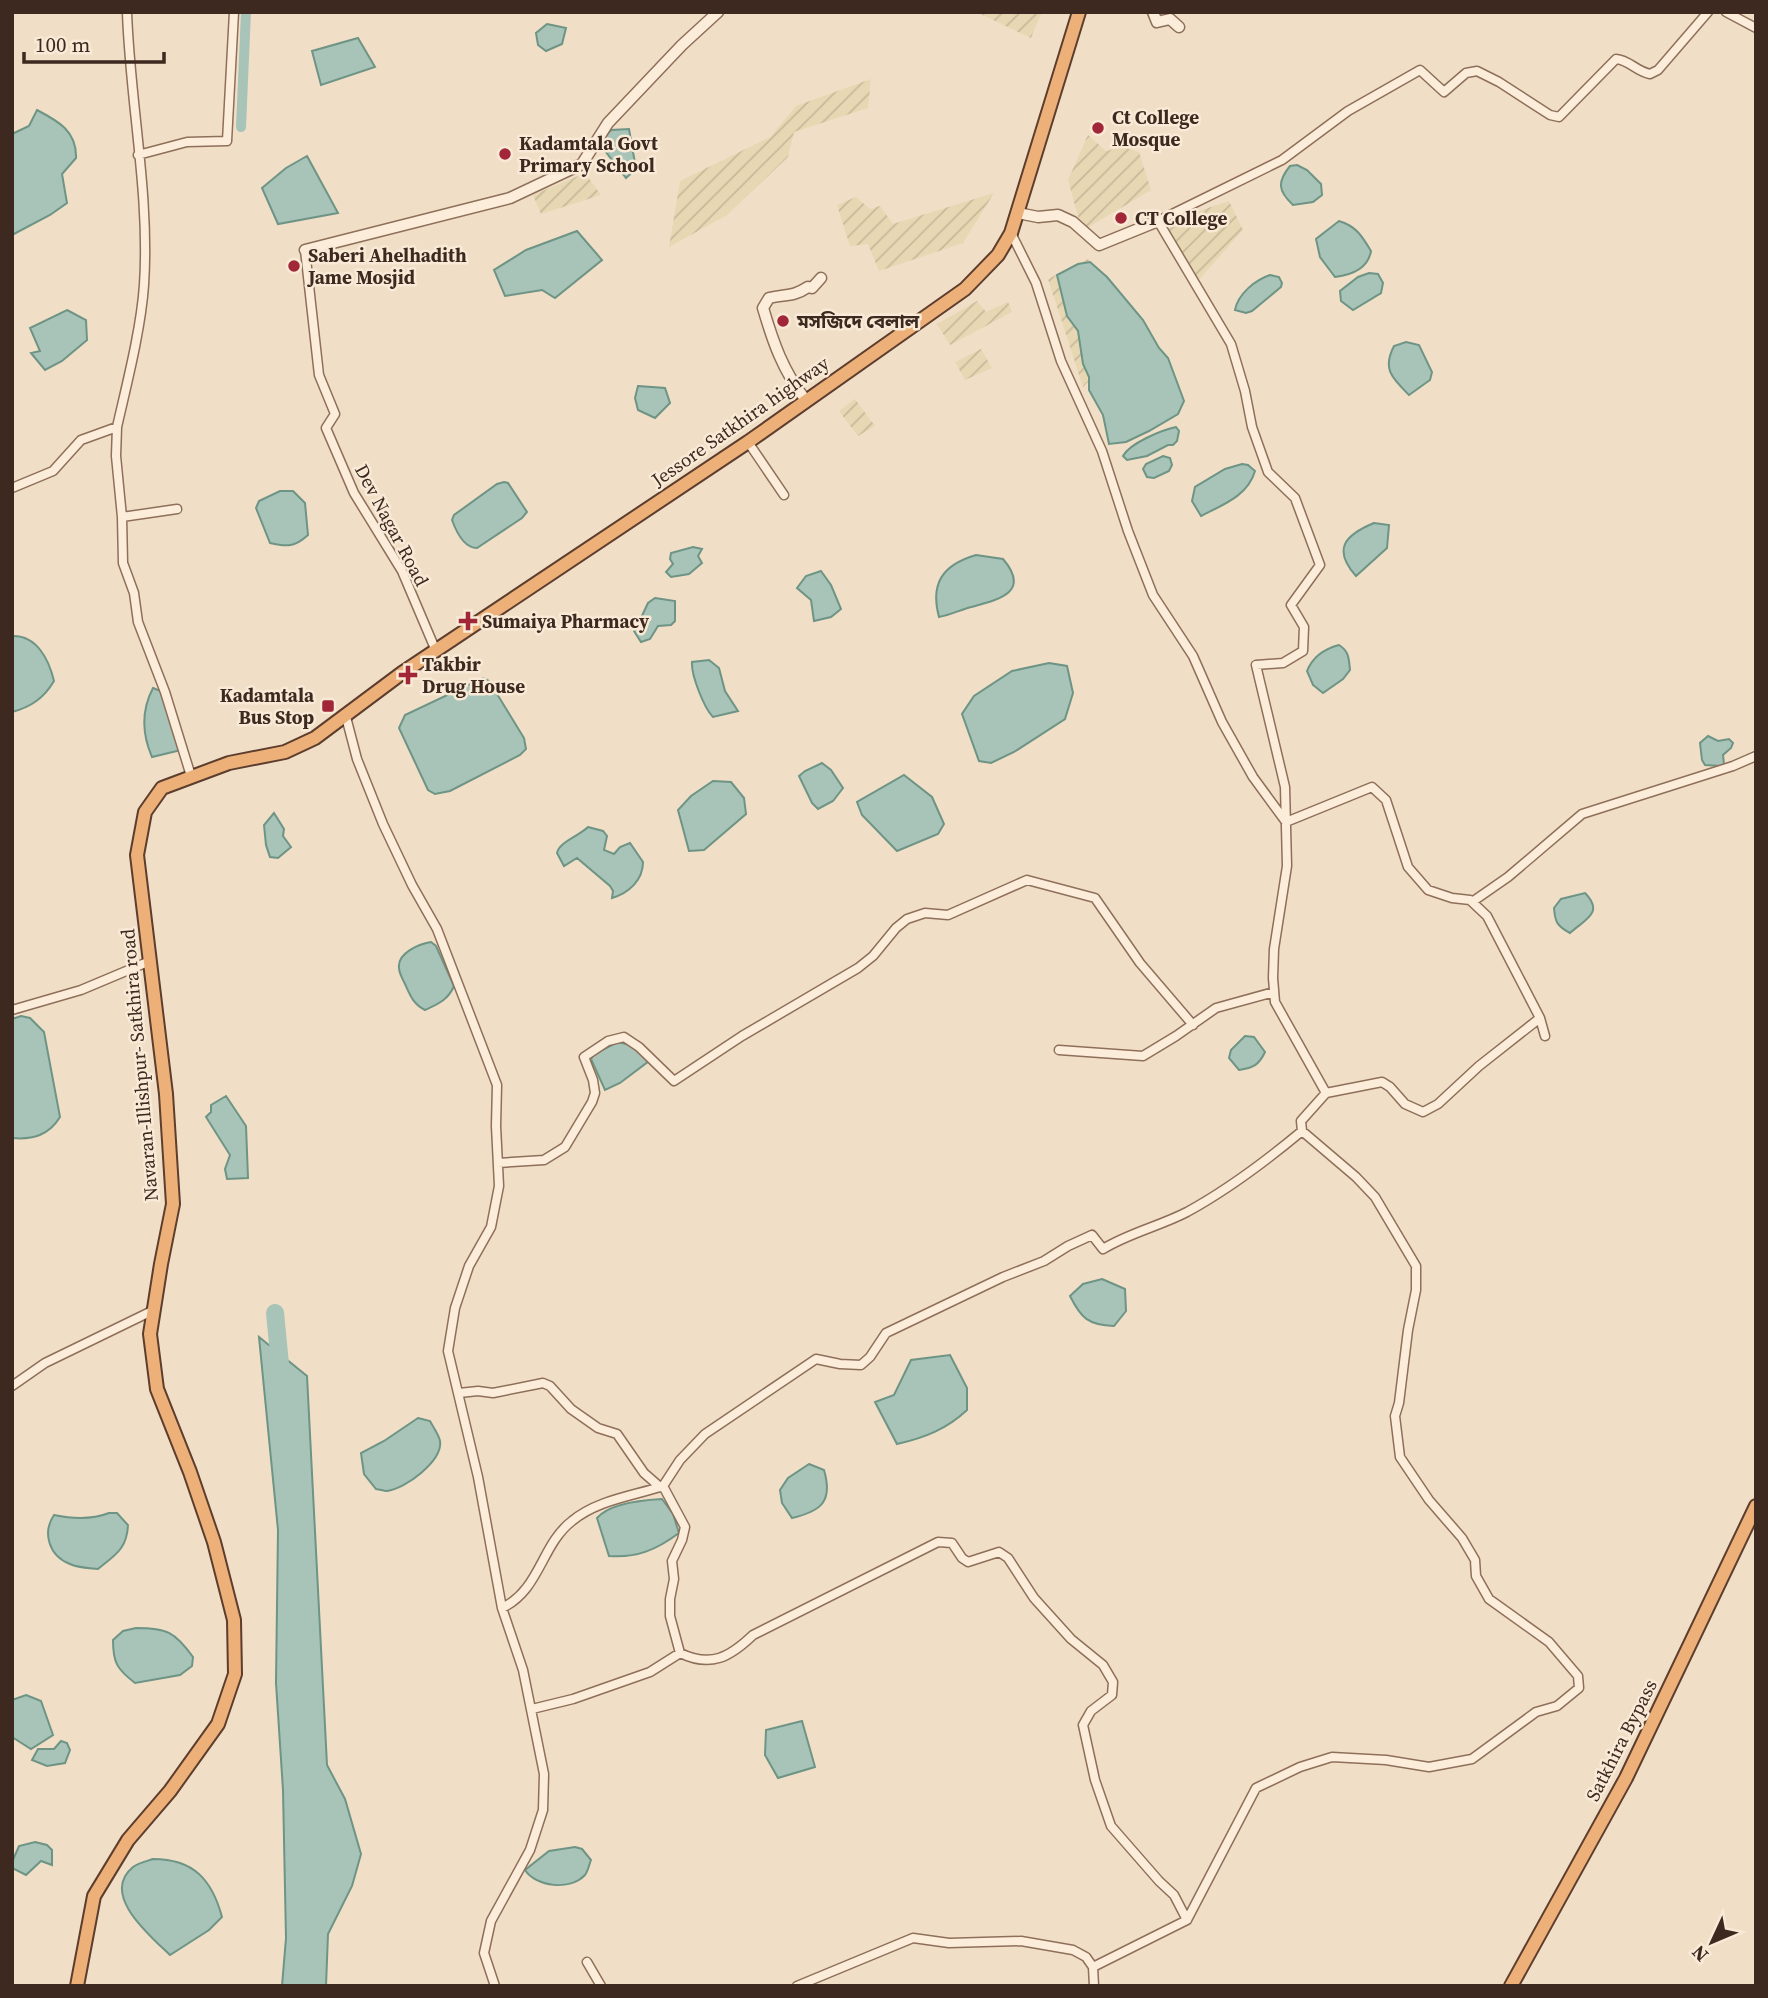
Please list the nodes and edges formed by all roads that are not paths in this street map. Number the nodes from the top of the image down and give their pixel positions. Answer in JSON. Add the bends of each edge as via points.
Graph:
{"nodes":[{"id":1,"x":127,"y":12,"type":"edge"},
{"id":2,"x":234,"y":12,"type":"edge"},
{"id":3,"x":718,"y":12,"type":"edge"},
{"id":4,"x":1079,"y":12,"type":"edge"},
{"id":5,"x":1153,"y":12,"type":"edge"},
{"id":6,"x":1708,"y":12,"type":"edge"},
{"id":7,"x":1726,"y":12,"type":"edge"},
{"id":8,"x":1179,"y":27,"type":"dead end"},
{"id":9,"x":1756,"y":28,"type":"edge"},
{"id":10,"x":138,"y":155,"type":"junction"},
{"id":11,"x":1018,"y":213,"type":"junction"},
{"id":12,"x":1158,"y":221,"type":"junction"},
{"id":13,"x":1011,"y":233,"type":"junction"},
{"id":14,"x":305,"y":250,"type":"joint"},
{"id":15,"x":821,"y":278,"type":"dead end"},
{"id":16,"x":805,"y":399,"type":"junction"},
{"id":17,"x":117,"y":427,"type":"junction"},
{"id":18,"x":748,"y":442,"type":"junction"},
{"id":19,"x":12,"y":488,"type":"edge"},
{"id":20,"x":784,"y":495,"type":"dead end"},
{"id":21,"x":177,"y":509,"type":"dead end"},
{"id":22,"x":122,"y":517,"type":"junction"},
{"id":23,"x":436,"y":651,"type":"junction"},
{"id":24,"x":346,"y":717,"type":"junction"},
{"id":25,"x":1756,"y":756,"type":"edge"},
{"id":26,"x":229,"y":763,"type":"joint"},
{"id":27,"x":191,"y":776,"type":"junction"},
{"id":28,"x":1286,"y":822,"type":"junction"},
{"id":29,"x":1472,"y":902,"type":"junction"},
{"id":30,"x":150,"y":961,"type":"junction"},
{"id":31,"x":1274,"y":992,"type":"junction"},
{"id":32,"x":12,"y":1010,"type":"edge"},
{"id":33,"x":1540,"y":1018,"type":"junction"},
{"id":34,"x":1193,"y":1025,"type":"junction"},
{"id":35,"x":1545,"y":1036,"type":"dead end"},
{"id":36,"x":1059,"y":1050,"type":"dead end"},
{"id":37,"x":1326,"y":1093,"type":"junction"},
{"id":38,"x":1302,"y":1131,"type":"junction"},
{"id":39,"x":498,"y":1163,"type":"junction"},
{"id":40,"x":154,"y":1310,"type":"junction"},
{"id":41,"x":12,"y":1386,"type":"edge"},
{"id":42,"x":459,"y":1392,"type":"junction"},
{"id":43,"x":661,"y":1487,"type":"junction"},
{"id":44,"x":1756,"y":1506,"type":"edge"},
{"id":45,"x":502,"y":1608,"type":"junction"},
{"id":46,"x":680,"y":1653,"type":"junction"},
{"id":47,"x":532,"y":1709,"type":"junction"},
{"id":48,"x":1187,"y":1920,"type":"junction"},
{"id":49,"x":587,"y":1962,"type":"dead end"},
{"id":50,"x":1093,"y":1967,"type":"junction"},
{"id":51,"x":77,"y":1986,"type":"edge"},
{"id":52,"x":495,"y":1986,"type":"edge"},
{"id":53,"x":601,"y":1986,"type":"edge"},
{"id":54,"x":797,"y":1986,"type":"edge"},
{"id":55,"x":1094,"y":1986,"type":"edge"},
{"id":56,"x":1511,"y":1986,"type":"edge"}],
"edges":[{"from":1,"to":10,"type":"street"},
{"from":2,"to":10,"type":"street","via":[[227,141],[187,142]]},
{"from":3,"to":14,"type":"street","via":[[608,123],[582,164],[510,198]]},
{"from":4,"to":11,"type":"highway","name":"Jessore Satkhira highway"},
{"from":5,"to":8,"type":"street","via":[[1157,22],[1170,19]]},
{"from":6,"to":12,"type":"street","via":[[1658,70],[1650,74],[1616,59],[1559,117],[1477,71],[1444,92],[1420,70],[1348,111],[1282,160]]},
{"from":7,"to":9,"type":"street"},
{"from":10,"to":17,"type":"street","via":[[144,286]]},
{"from":11,"to":12,"type":"street","via":[[1058,215],[1099,245]]},
{"from":11,"to":13,"type":"highway","name":"Jessore Satkhira highway"},
{"from":12,"to":28,"type":"street","via":[[1231,344],[1268,472],[1295,498],[1320,565],[1291,605],[1304,627],[1303,650],[1283,663],[1256,665],[1285,786]]},
{"from":13,"to":16,"type":"highway","name":"Jessore Satkhira highway","via":[[998,255],[965,289]]},
{"from":13,"to":28,"type":"street","via":[[1036,283],[1061,361],[1101,451],[1153,596],[1193,656],[1222,722],[1254,777]]},
{"from":14,"to":23,"type":"street","name":"Dev Nagar Road","via":[[320,375],[335,414],[326,428],[354,493],[402,571]]},
{"from":15,"to":16,"type":"street","via":[[795,296],[769,298],[763,308],[773,344]]},
{"from":16,"to":18,"type":"highway","name":"Jessore Satkhira highway"},
{"from":17,"to":19,"type":"street","via":[[81,440],[53,471]]},
{"from":17,"to":22,"type":"street"},
{"from":18,"to":20,"type":"street"},
{"from":18,"to":23,"type":"highway","name":"Jessore Satkhira highway"},
{"from":21,"to":22,"type":"street"},
{"from":22,"to":27,"type":"street","via":[[123,563],[138,622]]},
{"from":23,"to":24,"type":"highway","name":"Jessore Satkhira highway"},
{"from":24,"to":26,"type":"highway","name":"Jessore Satkhira highway","via":[[285,752]]},
{"from":24,"to":39,"type":"street","via":[[383,824],[437,929],[497,1085]]},
{"from":25,"to":29,"type":"street","via":[[1582,814]]},
{"from":26,"to":27,"type":"highway","name":"Navaran-Illishpur- Satkhira road"},
{"from":27,"to":30,"type":"highway","name":"Navaran-Illishpur- Satkhira road","via":[[162,788],[142,821],[137,855]]},
{"from":28,"to":29,"type":"street","via":[[1372,787],[1386,800],[1408,867],[1428,890]]},
{"from":28,"to":31,"type":"street","via":[[1287,866],[1274,948]]},
{"from":29,"to":33,"type":"street","via":[[1487,916]]},
{"from":30,"to":32,"type":"street","via":[[81,990]]},
{"from":30,"to":40,"type":"highway","name":"Navaran-Illishpur- Satkhira road","via":[[173,1204]]},
{"from":31,"to":34,"type":"street","via":[[1216,1008]]},
{"from":31,"to":37,"type":"street","via":[[1275,1002]]},
{"from":33,"to":35,"type":"street"},
{"from":33,"to":37,"type":"street","via":[[1423,1112],[1405,1104],[1382,1082]]},
{"from":34,"to":36,"type":"street","via":[[1143,1056]]},
{"from":34,"to":39,"type":"street","via":[[1140,963],[1095,898],[1027,880],[948,915],[925,913],[907,919],[858,968],[674,1081],[624,1037],[608,1041],[584,1057],[595,1093],[565,1147],[544,1160]]},
{"from":37,"to":38,"type":"street","via":[[1301,1121]]},
{"from":38,"to":43,"type":"street","via":[[1258,1168],[1187,1212],[1103,1249],[1092,1234],[1079,1240],[1045,1261],[886,1333],[861,1365],[816,1359],[705,1434]]},
{"from":38,"to":48,"type":"street","via":[[1375,1197],[1416,1266],[1395,1416],[1400,1457],[1462,1538],[1489,1599],[1549,1642],[1578,1676],[1579,1688],[1557,1706],[1536,1712],[1472,1759],[1429,1767],[1332,1757],[1256,1788]]},
{"from":39,"to":42,"type":"street","via":[[491,1227],[469,1266],[453,1319],[448,1351]]},
{"from":40,"to":41,"type":"street","via":[[45,1363]]},
{"from":40,"to":51,"type":"highway","name":"Navaran-Illishpur- Satkhira road","via":[[150,1334],[157,1389],[214,1542],[234,1620],[235,1674],[218,1724],[128,1840],[94,1896]]},
{"from":42,"to":43,"type":"street","via":[[550,1386],[570,1409],[598,1428],[617,1434],[644,1473]]},
{"from":42,"to":45,"type":"street"},
{"from":43,"to":45,"type":"street","via":[[595,1506],[571,1521],[526,1591]]},
{"from":43,"to":46,"type":"street","via":[[685,1528],[672,1561],[670,1598]]},
{"from":44,"to":56,"type":"highway","name":"Satkhira Bypass","via":[[1626,1778]]},
{"from":45,"to":47,"type":"street"},
{"from":46,"to":47,"type":"street","via":[[650,1672]]},
{"from":46,"to":48,"type":"street","via":[[695,1660],[717,1660],[753,1635],[938,1542],[952,1543],[968,1562],[999,1552],[1008,1558],[1034,1598],[1071,1639],[1103,1665],[1113,1682],[1112,1695],[1091,1711],[1083,1726],[1095,1780],[1111,1826],[1174,1895]]},
{"from":47,"to":52,"type":"street","via":[[544,1774],[543,1810],[530,1850],[491,1921],[484,1953]]},
{"from":48,"to":50,"type":"street"},
{"from":49,"to":53,"type":"street"},
{"from":50,"to":54,"type":"street","via":[[1073,1950],[1042,1944],[913,1938]]},
{"from":50,"to":55,"type":"street"}]}
